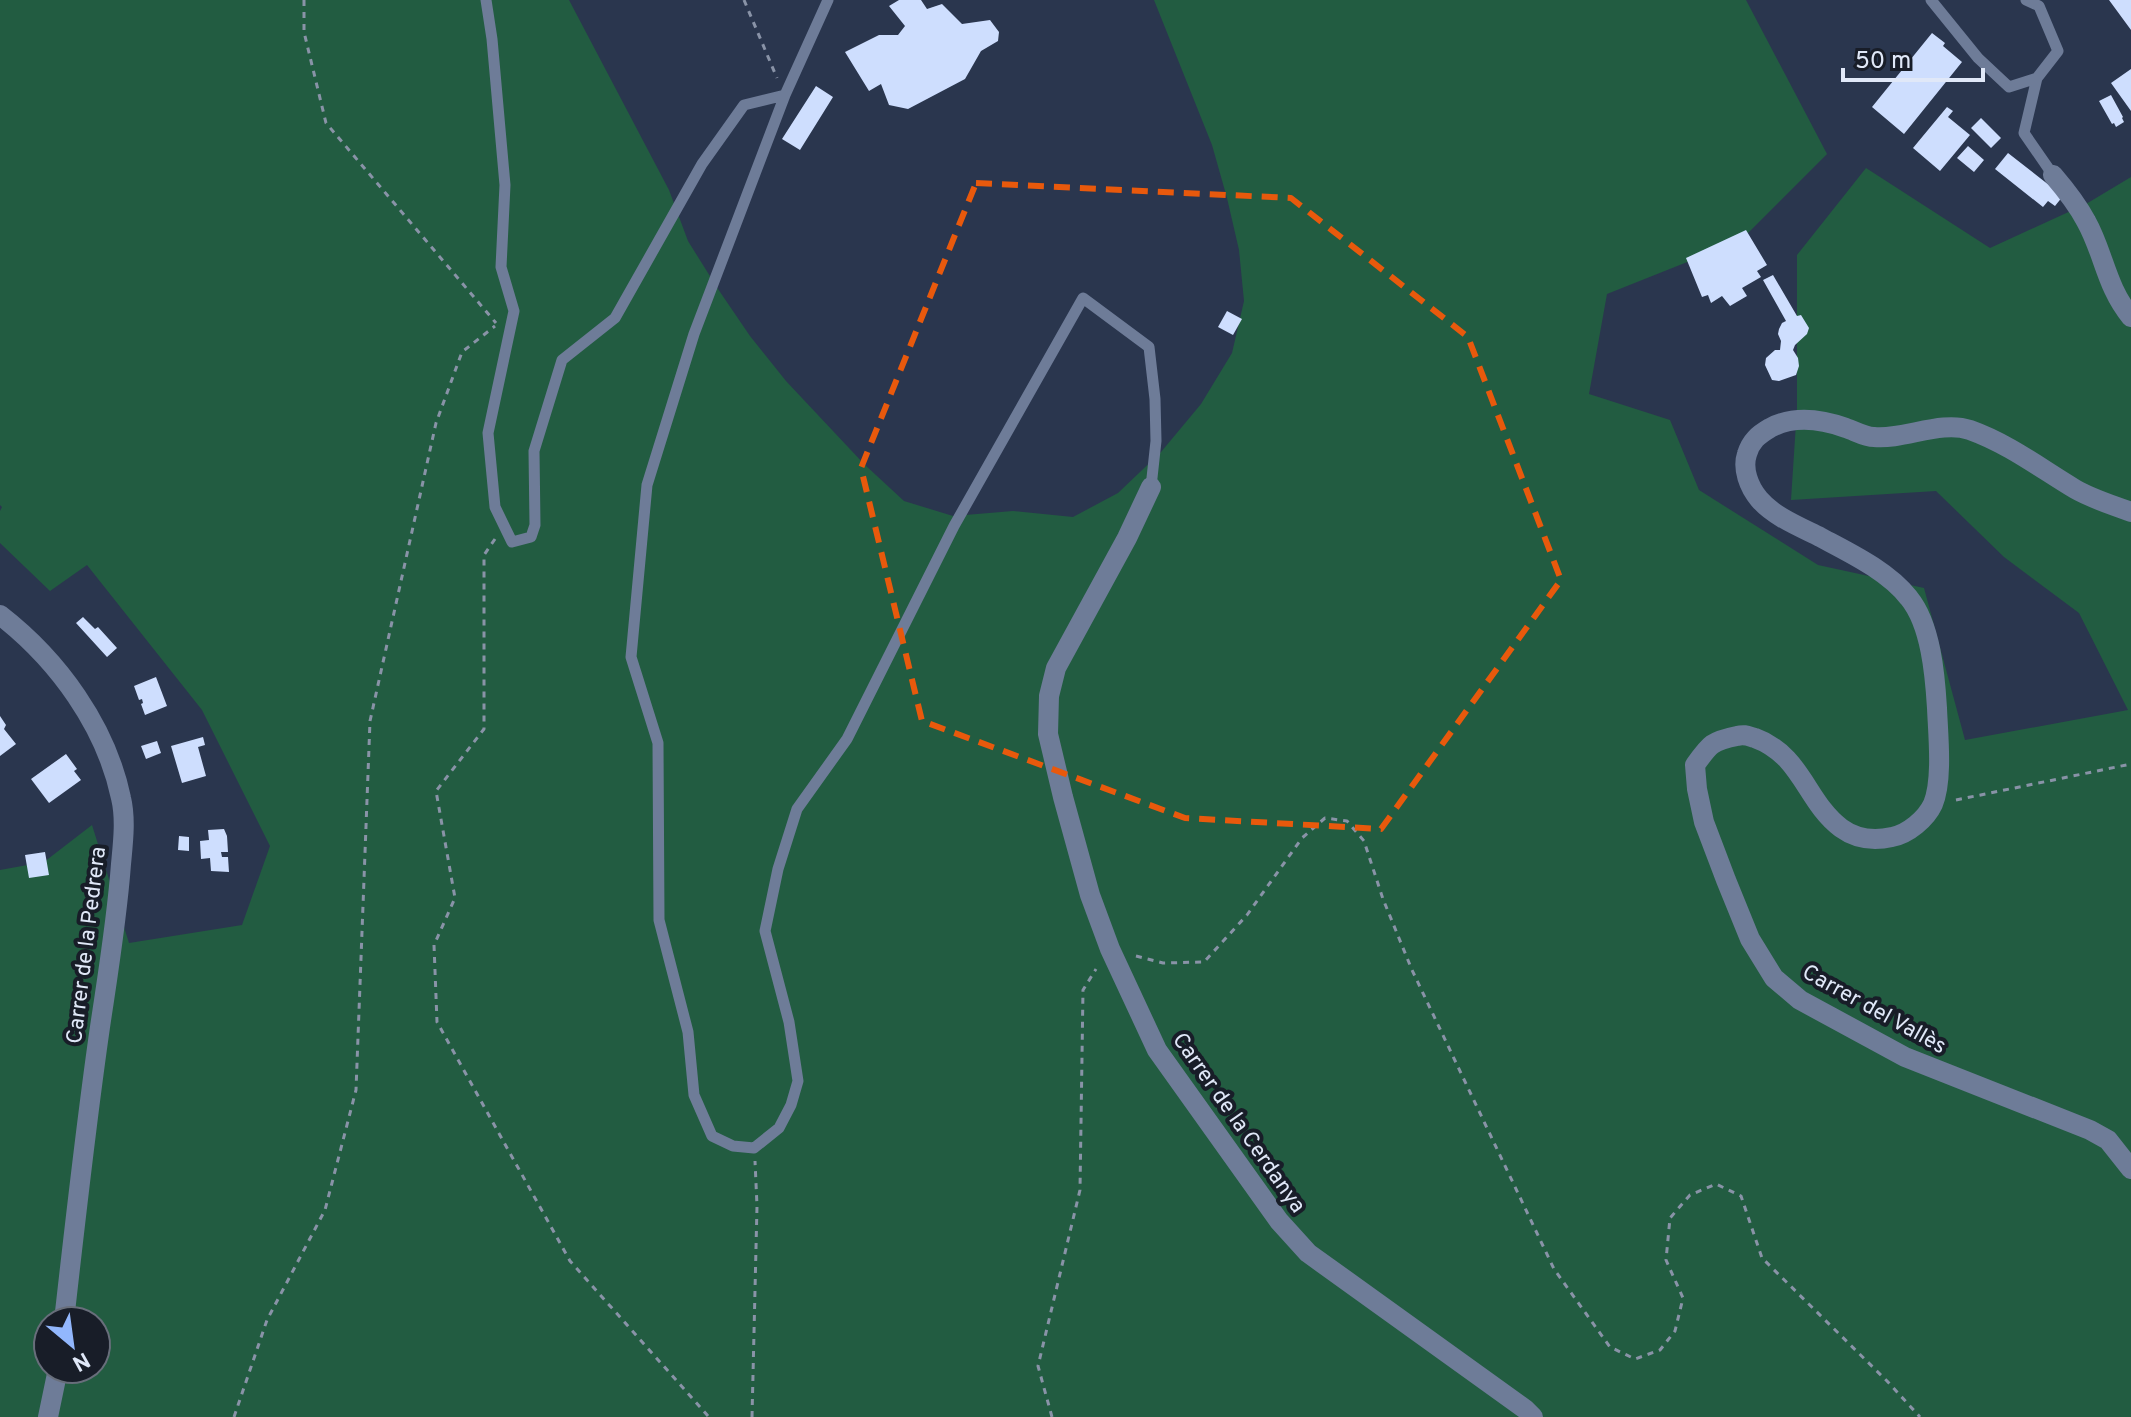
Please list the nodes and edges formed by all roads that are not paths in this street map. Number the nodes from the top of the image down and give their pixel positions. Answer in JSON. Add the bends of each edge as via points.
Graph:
{"nodes":[{"id":1,"x":486,"y":0,"type":"edge"},
{"id":2,"x":828,"y":0,"type":"edge"},
{"id":3,"x":1931,"y":0,"type":"edge"},
{"id":4,"x":2026,"y":0,"type":"edge"},
{"id":5,"x":2037,"y":78,"type":"junction"},
{"id":6,"x":785,"y":95,"type":"junction"},
{"id":7,"x":2053,"y":175,"type":"joint"},
{"id":8,"x":2131,"y":317,"type":"edge"},
{"id":9,"x":1151,"y":487,"type":"joint"},
{"id":10,"x":2131,"y":512,"type":"edge"},
{"id":11,"x":0,"y":615,"type":"edge"},
{"id":12,"x":2131,"y":1169,"type":"edge"},
{"id":13,"x":66,"y":1305,"type":"edge"},
{"id":14,"x":55,"y":1385,"type":"edge"},
{"id":15,"x":48,"y":1417,"type":"edge"},
{"id":16,"x":1533,"y":1417,"type":"edge"}],
"edges":[{"from":1,"to":6,"type":"lane","via":[[505,185],[501,267],[514,311],[488,433],[495,507],[512,542],[531,537],[535,525],[534,451],[562,360],[615,318],[702,164],[744,105]]},
{"from":2,"to":6,"type":"lane"},
{"from":3,"to":5,"type":"lane","via":[[2009,87]]},
{"from":4,"to":5,"type":"lane","via":[[2039,6],[2058,51]]},
{"from":5,"to":7,"type":"lane","via":[[2024,133]]},
{"from":6,"to":9,"type":"lane","via":[[694,334],[647,485],[631,657],[658,743],[659,920],[688,1032],[694,1095],[712,1136],[754,1148],[779,1128],[791,1105],[798,1081],[765,931],[797,809],[847,739],[954,526],[1083,298],[1149,347],[1156,441]]},
{"from":7,"to":8,"type":"street","via":[[2087,222],[2110,284]]},
{"from":9,"to":16,"type":"street","name":"Carrer de la Cerdanya","via":[[1056,668],[1049,696],[1048,734],[1063,797],[1110,949],[1157,1050],[1279,1221],[1308,1253]]},
{"from":10,"to":12,"type":"street","name":"Carrer del Vallès","via":[[2078,491],[2019,452],[1967,429],[1872,438],[1816,420],[1794,420],[1759,434],[1744,464],[1759,499],[1873,567],[1911,600],[1932,659],[1936,695],[1938,774],[1933,804],[1902,835],[1859,838],[1830,820],[1794,766],[1768,743],[1744,734],[1715,741],[1695,765],[1704,822],[1750,939],[1774,978],[1800,1000],[1905,1057],[2090,1130],[2108,1140]]},
{"from":11,"to":13,"type":"street","name":"Carrer de la Pedrera","via":[[60,673],[105,743],[122,800],[120,880]]},
{"from":14,"to":15,"type":"street"}]}
